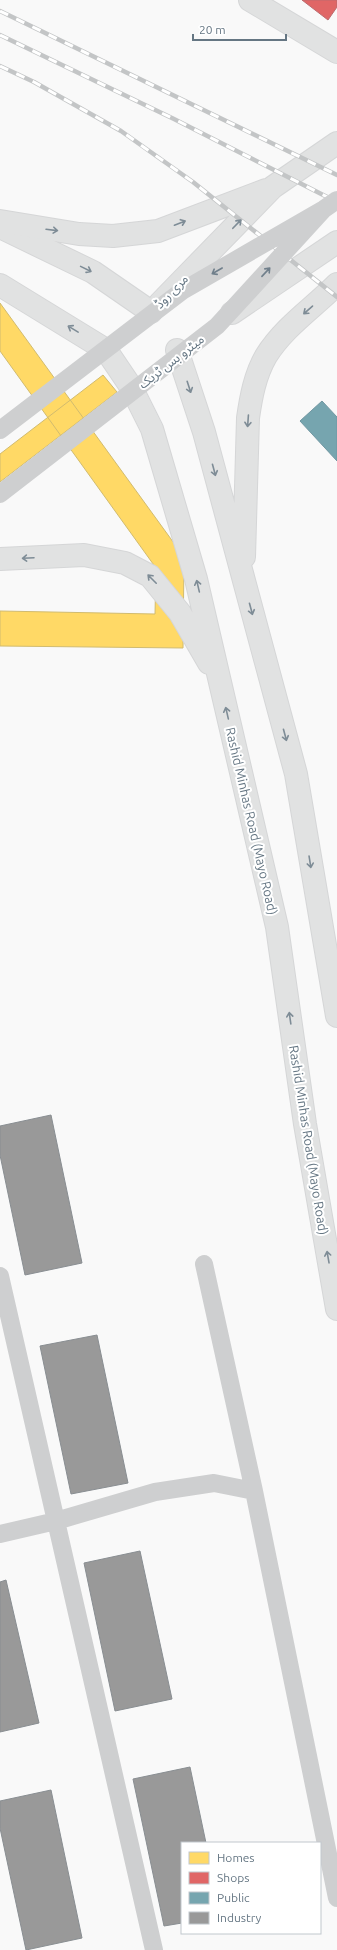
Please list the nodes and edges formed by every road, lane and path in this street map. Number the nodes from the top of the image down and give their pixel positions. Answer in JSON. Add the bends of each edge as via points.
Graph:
{"nodes":[{"id":1,"x":250,"y":0,"type":"edge"},
{"id":2,"x":337,"y":52,"type":"edge"},
{"id":3,"x":337,"y":143,"type":"edge"},
{"id":4,"x":273,"y":187,"type":"junction"},
{"id":5,"x":330,"y":205,"type":"edge"},
{"id":6,"x":0,"y":221,"type":"edge"},
{"id":7,"x":0,"y":227,"type":"edge"},
{"id":8,"x":337,"y":242,"type":"edge"},
{"id":9,"x":337,"y":284,"type":"edge"},
{"id":10,"x":0,"y":285,"type":"edge"},
{"id":11,"x":151,"y":312,"type":"junction"},
{"id":12,"x":106,"y":350,"type":"junction"},
{"id":13,"x":177,"y":350,"type":"junction"},
{"id":14,"x":130,"y":388,"type":"junction"},
{"id":15,"x":0,"y":430,"type":"edge"},
{"id":16,"x":0,"y":434,"type":"edge"},
{"id":17,"x":0,"y":489,"type":"edge"},
{"id":18,"x":0,"y":494,"type":"edge"},
{"id":19,"x":0,"y":559,"type":"edge"},
{"id":20,"x":243,"y":580,"type":"junction"},
{"id":21,"x":220,"y":681,"type":"junction"},
{"id":22,"x":337,"y":1016,"type":"edge"},
{"id":23,"x":204,"y":1264,"type":"dead end"},
{"id":24,"x":0,"y":1276,"type":"edge"},
{"id":25,"x":337,"y":1309,"type":"edge"},
{"id":26,"x":254,"y":1491,"type":"junction"},
{"id":27,"x":56,"y":1521,"type":"junction"},
{"id":28,"x":0,"y":1534,"type":"edge"},
{"id":29,"x":337,"y":1898,"type":"edge"},
{"id":30,"x":154,"y":1950,"type":"edge"}],
"edges":[{"from":1,"to":2,"type":"main road"},
{"from":3,"to":4,"type":"main road","name":"مری روڈ"},
{"from":6,"to":4,"type":"main road","one_way":true,"via":[[78,234],[113,236],[158,231]]},
{"from":11,"to":4,"type":"main road","name":"مری روڈ","one_way":true},
{"from":5,"to":15,"type":"lane","name":"میٹرو بس ٹریک","one_way":true,"bridge":true,"via":[[182,291]]},
{"from":18,"to":5,"type":"lane","name":"میٹرو بس ٹریک","one_way":true,"bridge":true,"via":[[217,326]]},
{"from":7,"to":11,"type":"main road","one_way":true,"via":[[92,272]]},
{"from":8,"to":13,"type":"main road"},
{"from":9,"to":20,"type":"main road","one_way":true,"via":[[276,342],[265,358],[251,396],[248,418]]},
{"from":12,"to":10,"type":"main road","one_way":true},
{"from":11,"to":12,"type":"main road","name":"مری روڈ"},
{"from":12,"to":14,"type":"main road","name":"Rashid Minhas Road (Mayo Road)"},
{"from":12,"to":16,"type":"main road","name":"مری روڈ"},
{"from":13,"to":14,"type":"main road"},
{"from":13,"to":20,"type":"main road","one_way":true,"via":[[204,432]]},
{"from":14,"to":17,"type":"main road"},
{"from":21,"to":14,"type":"main road","name":"Rashid Minhas Road (Mayo Road)","one_way":true,"via":[[196,579],[152,429]]},
{"from":21,"to":19,"type":"main road","one_way":true,"via":[[180,613],[150,576],[125,563],[84,555]]},
{"from":20,"to":22,"type":"main road","one_way":true,"via":[[296,774]]},
{"from":25,"to":21,"type":"main road","name":"Rashid Minhas Road (Mayo Road)","one_way":true,"via":[[305,1124],[277,927]]},
{"from":23,"to":26,"type":"lane"},
{"from":24,"to":27,"type":"lane"},
{"from":26,"to":27,"type":"lane","via":[[214,1483],[155,1492]]},
{"from":26,"to":29,"type":"lane"},
{"from":27,"to":28,"type":"lane"},
{"from":27,"to":30,"type":"lane"}]}
